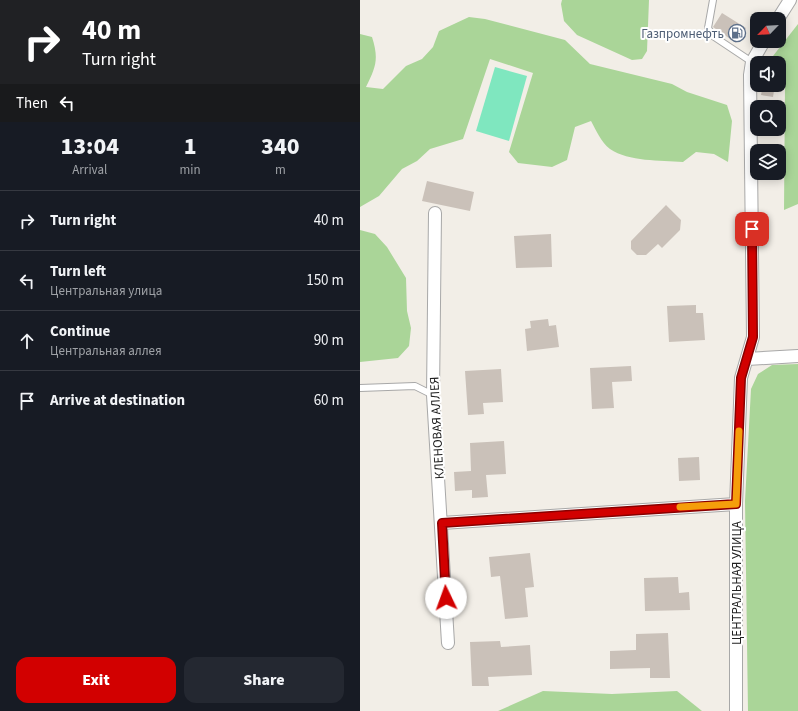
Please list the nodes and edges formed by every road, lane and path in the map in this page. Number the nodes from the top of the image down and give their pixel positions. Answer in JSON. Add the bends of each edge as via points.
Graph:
{"nodes":[{"id":1,"x":713,"y":0,"type":"edge"},
{"id":2,"x":787,"y":1,"type":"edge"},
{"id":3,"x":782,"y":12,"type":"edge"},
{"id":4,"x":750,"y":61,"type":"edge"},
{"id":5,"x":750,"y":92,"type":"edge"},
{"id":6,"x":435,"y":213,"type":"dead end"},
{"id":7,"x":798,"y":356,"type":"edge"},
{"id":8,"x":747,"y":359,"type":"junction"},
{"id":9,"x":360,"y":388,"type":"edge"},
{"id":10,"x":433,"y":395,"type":"junction"},
{"id":11,"x":736,"y":504,"type":"junction"},
{"id":12,"x":442,"y":523,"type":"junction"},
{"id":13,"x":448,"y":643,"type":"dead end"},
{"id":14,"x":736,"y":711,"type":"edge"}],
"edges":[{"from":1,"to":4,"type":"lane","via":[[708,28],[713,36]]},
{"from":2,"to":3,"type":"street"},
{"from":5,"to":8,"type":"street","name":"ЦЕНТРАЛЬНАЯ УЛИЦА","via":[[753,337]]},
{"from":6,"to":10,"type":"street","name":"КЛЕНОВАЯ АЛЛЕЯ"},
{"from":7,"to":8,"type":"street"},
{"from":8,"to":11,"type":"street","name":"ЦЕНТРАЛЬНАЯ УЛИЦА","via":[[741,378]]},
{"from":9,"to":10,"type":"lane","via":[[415,386]]},
{"from":10,"to":12,"type":"street","name":"КЛЕНОВАЯ АЛЛЕЯ"},
{"from":11,"to":12,"type":"street"},
{"from":11,"to":14,"type":"street","name":"ЦЕНТРАЛЬНАЯ УЛИЦА"},
{"from":12,"to":13,"type":"street","name":"КЛЕНОВАЯ АЛЛЕЯ"}]}
